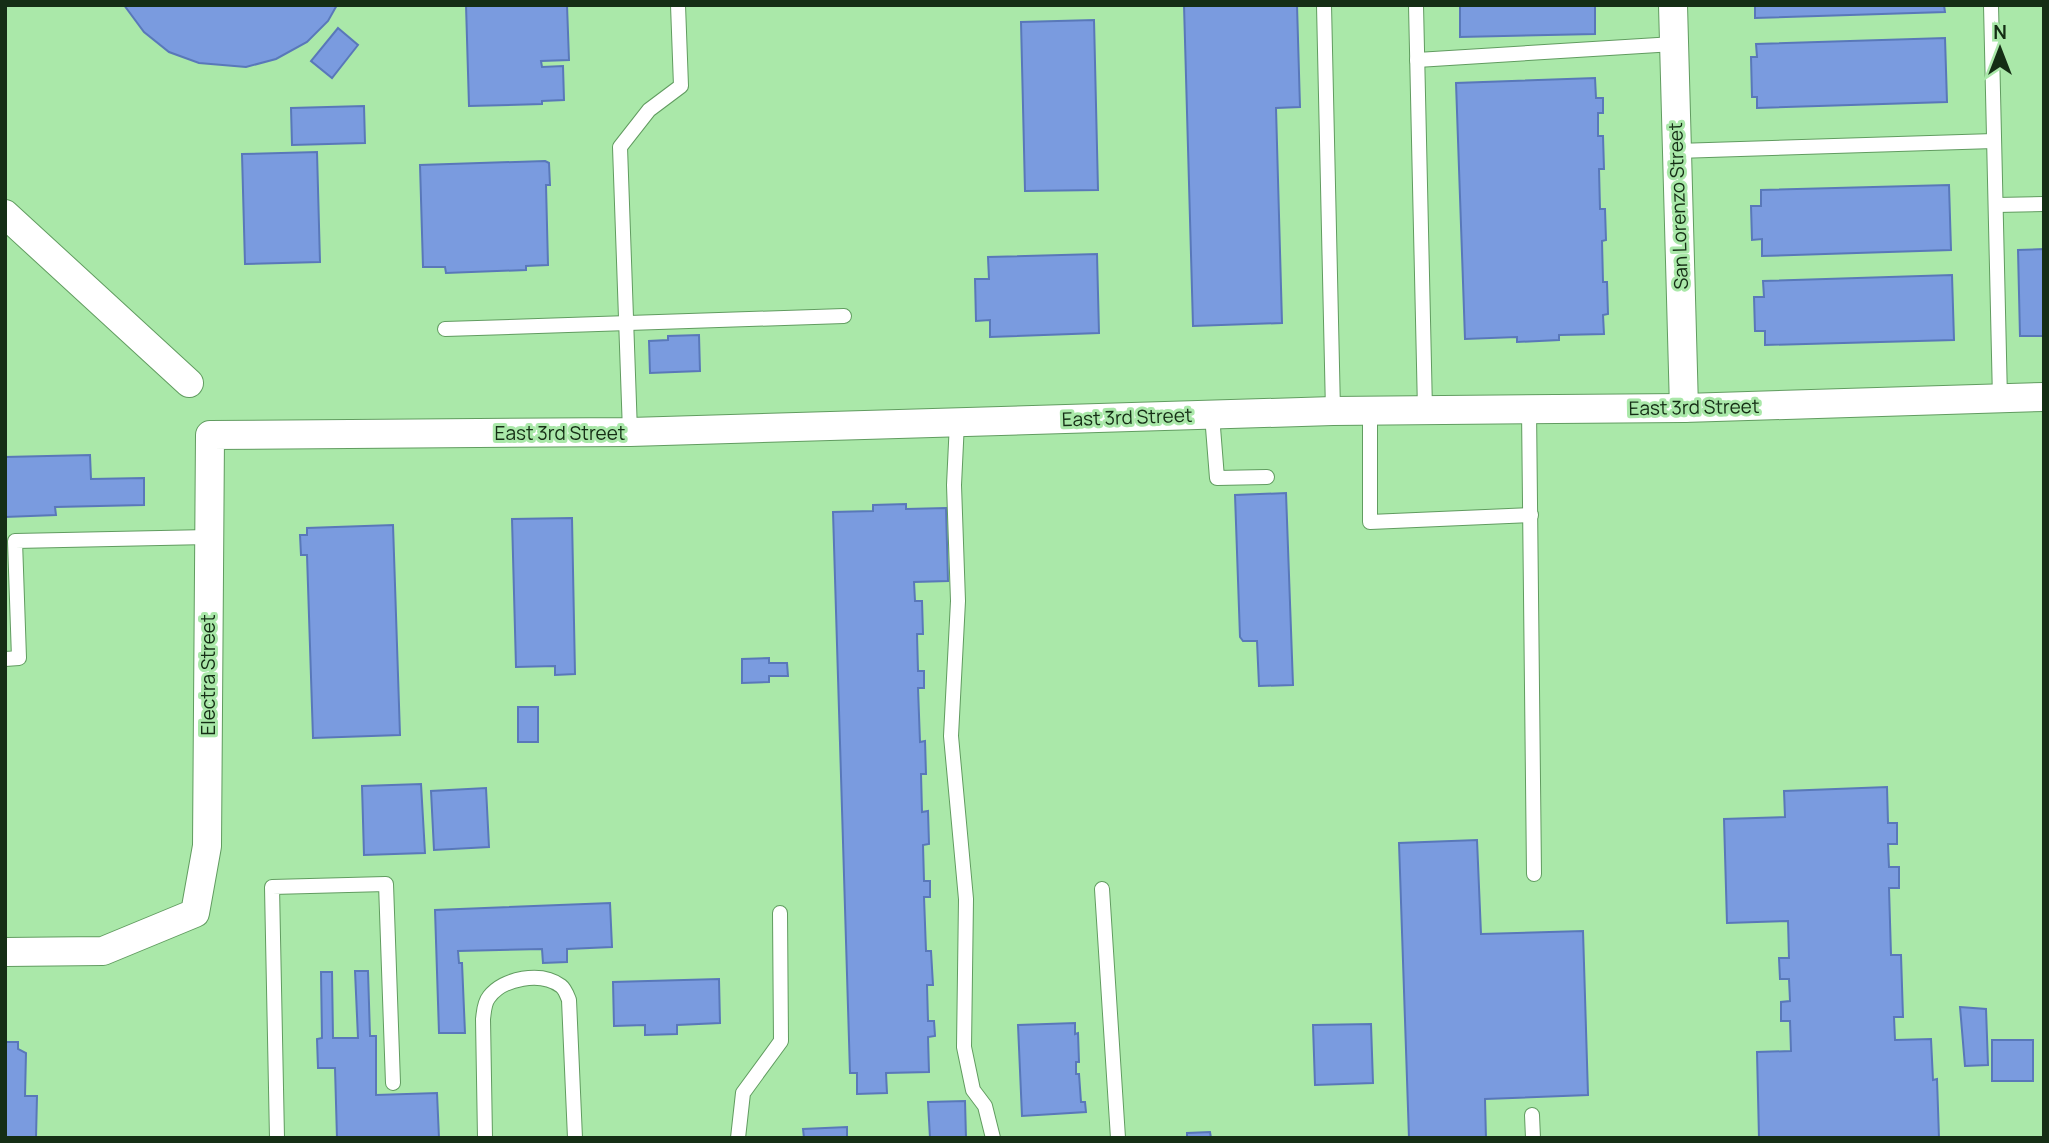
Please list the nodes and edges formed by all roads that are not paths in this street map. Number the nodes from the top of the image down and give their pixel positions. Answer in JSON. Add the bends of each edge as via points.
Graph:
{"nodes":[{"id":1,"x":678,"y":5,"type":"edge"},
{"id":2,"x":1324,"y":5,"type":"edge"},
{"id":3,"x":1416,"y":5,"type":"edge"},
{"id":4,"x":1672,"y":5,"type":"edge"},
{"id":5,"x":1991,"y":5,"type":"edge"},
{"id":6,"x":1674,"y":44,"type":"junction"},
{"id":7,"x":1417,"y":60,"type":"junction"},
{"id":8,"x":1994,"y":141,"type":"junction"},
{"id":9,"x":1677,"y":151,"type":"junction"},
{"id":10,"x":2044,"y":204,"type":"edge"},
{"id":11,"x":1996,"y":205,"type":"junction"},
{"id":12,"x":5,"y":214,"type":"edge"},
{"id":13,"x":844,"y":316,"type":"dead end"},
{"id":14,"x":625,"y":321,"type":"junction"},
{"id":15,"x":445,"y":329,"type":"dead end"},
{"id":16,"x":189,"y":383,"type":"dead end"},
{"id":17,"x":2044,"y":397,"type":"edge"},
{"id":18,"x":2000,"y":399,"type":"junction"},
{"id":19,"x":1684,"y":408,"type":"junction"},
{"id":20,"x":1529,"y":409,"type":"junction"},
{"id":21,"x":1370,"y":410,"type":"junction"},
{"id":22,"x":1425,"y":410,"type":"junction"},
{"id":23,"x":1333,"y":411,"type":"junction"},
{"id":24,"x":1212,"y":415,"type":"junction"},
{"id":25,"x":957,"y":422,"type":"junction"},
{"id":26,"x":629,"y":432,"type":"junction"},
{"id":27,"x":210,"y":435,"type":"joint"},
{"id":28,"x":1267,"y":477,"type":"dead end"},
{"id":29,"x":1531,"y":515,"type":"junction"},
{"id":30,"x":209,"y":537,"type":"junction"},
{"id":31,"x":5,"y":659,"type":"edge"},
{"id":32,"x":1534,"y":874,"type":"dead end"},
{"id":33,"x":1102,"y":889,"type":"dead end"},
{"id":34,"x":780,"y":913,"type":"dead end"},
{"id":35,"x":5,"y":952,"type":"edge"},
{"id":36,"x":394,"y":1083,"type":"dead end"},
{"id":37,"x":1532,"y":1115,"type":"dead end"},
{"id":38,"x":277,"y":1138,"type":"edge"},
{"id":39,"x":485,"y":1138,"type":"edge"},
{"id":40,"x":575,"y":1138,"type":"edge"},
{"id":41,"x":738,"y":1138,"type":"edge"},
{"id":42,"x":993,"y":1138,"type":"edge"},
{"id":43,"x":1118,"y":1138,"type":"edge"},
{"id":44,"x":1533,"y":1138,"type":"edge"}],
"edges":[{"from":1,"to":14,"type":"lane","via":[[681,86],[649,110],[620,147]]},
{"from":2,"to":23,"type":"lane"},
{"from":3,"to":7,"type":"lane"},
{"from":4,"to":6,"type":"street","name":"San Lorenzo Street"},
{"from":5,"to":8,"type":"lane"},
{"from":6,"to":7,"type":"lane"},
{"from":6,"to":9,"type":"street","name":"San Lorenzo Street"},
{"from":7,"to":22,"type":"lane"},
{"from":8,"to":9,"type":"lane"},
{"from":8,"to":11,"type":"lane"},
{"from":9,"to":19,"type":"street","name":"San Lorenzo Street"},
{"from":10,"to":11,"type":"lane"},
{"from":11,"to":18,"type":"lane"},
{"from":12,"to":16,"type":"street"},
{"from":13,"to":14,"type":"lane"},
{"from":14,"to":15,"type":"lane"},
{"from":14,"to":26,"type":"lane"},
{"from":17,"to":18,"type":"street","name":"East 3rd Street"},
{"from":18,"to":19,"type":"street","name":"East 3rd Street"},
{"from":19,"to":20,"type":"street","name":"East 3rd Street"},
{"from":20,"to":22,"type":"street","name":"East 3rd Street"},
{"from":20,"to":29,"type":"lane"},
{"from":21,"to":22,"type":"street","name":"East 3rd Street"},
{"from":21,"to":23,"type":"street","name":"East 3rd Street"},
{"from":21,"to":29,"type":"lane","via":[[1370,522]]},
{"from":23,"to":24,"type":"street","name":"East 3rd Street"},
{"from":24,"to":25,"type":"street","name":"East 3rd Street"},
{"from":24,"to":28,"type":"lane","via":[[1217,478]]},
{"from":25,"to":26,"type":"street","name":"East 3rd Street"},
{"from":25,"to":42,"type":"lane","via":[[958,601],[951,736],[965,899],[964,1046],[974,1090],[985,1106]]},
{"from":26,"to":27,"type":"street","name":"East 3rd Street"},
{"from":27,"to":30,"type":"street","name":"Electra Street"},
{"from":29,"to":32,"type":"lane"},
{"from":30,"to":31,"type":"lane","via":[[15,541],[19,658]]},
{"from":30,"to":35,"type":"street","name":"Electra Street","via":[[207,846],[195,913],[103,951]]},
{"from":33,"to":43,"type":"lane"},
{"from":34,"to":41,"type":"lane","via":[[781,1041],[743,1093]]},
{"from":36,"to":38,"type":"lane","via":[[386,884],[272,887]]},
{"from":37,"to":44,"type":"lane"},
{"from":39,"to":40,"type":"lane","via":[[486,1000],[512,980],[536,979],[564,987],[569,1000]]}]}
